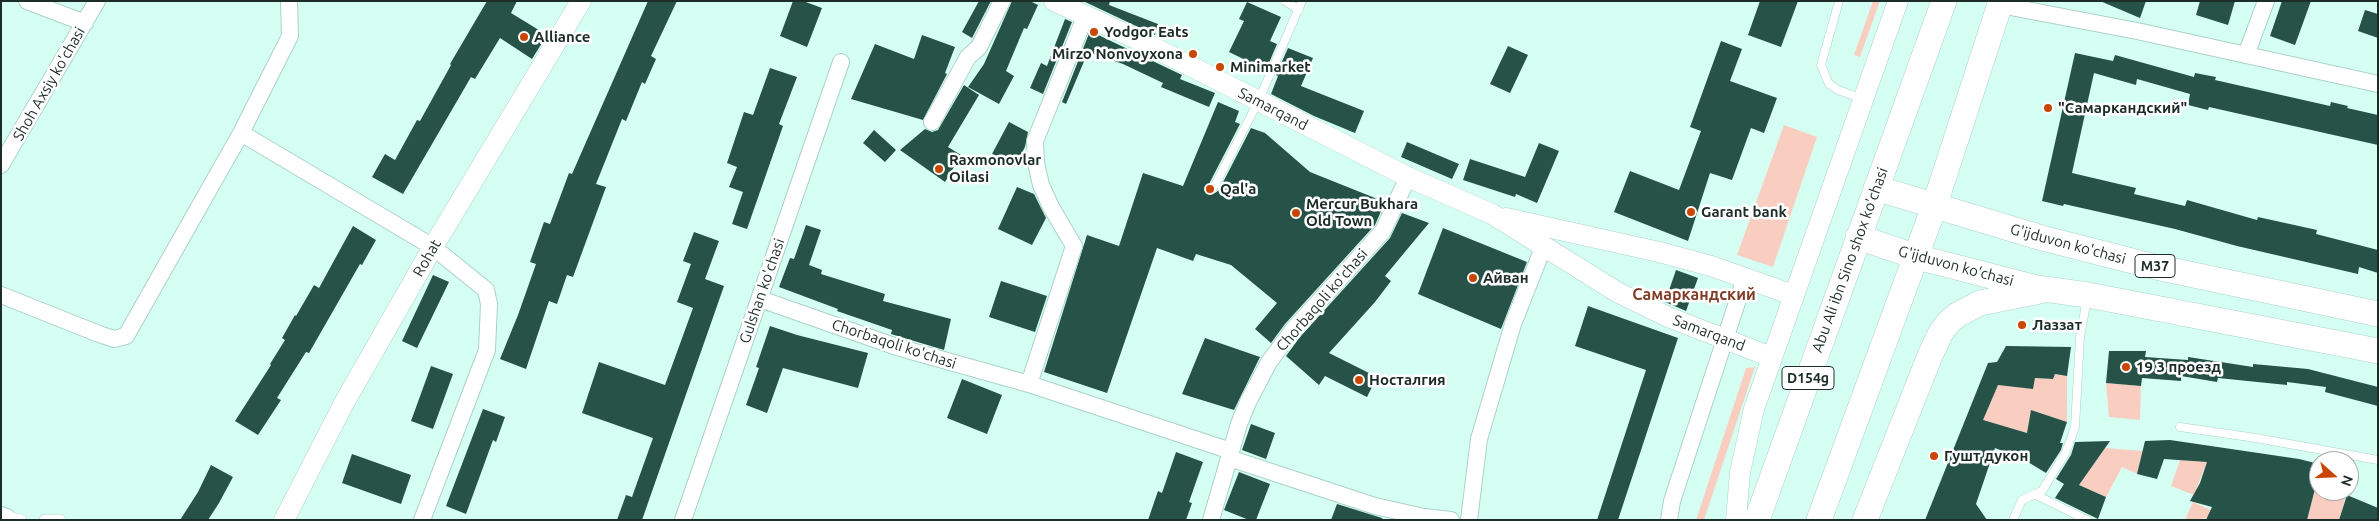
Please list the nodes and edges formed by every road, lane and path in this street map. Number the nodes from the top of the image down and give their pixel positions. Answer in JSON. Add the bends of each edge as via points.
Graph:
{"nodes":[{"id":1,"x":27,"y":1,"type":"edge"},
{"id":2,"x":97,"y":1,"type":"edge"},
{"id":3,"x":289,"y":1,"type":"edge"},
{"id":4,"x":581,"y":1,"type":"edge"},
{"id":5,"x":1002,"y":1,"type":"edge"},
{"id":6,"x":1054,"y":1,"type":"edge"},
{"id":7,"x":1285,"y":1,"type":"edge"},
{"id":8,"x":1302,"y":1,"type":"edge"},
{"id":9,"x":1839,"y":1,"type":"edge"},
{"id":10,"x":1898,"y":1,"type":"edge"},
{"id":11,"x":1944,"y":1,"type":"edge"},
{"id":12,"x":2266,"y":1,"type":"edge"},
{"id":13,"x":2001,"y":3,"type":"edge"},
{"id":14,"x":1299,"y":10,"type":"junction"},
{"id":15,"x":1085,"y":17,"type":"junction"},
{"id":16,"x":85,"y":23,"type":"junction"},
{"id":17,"x":2246,"y":55,"type":"junction"},
{"id":18,"x":840,"y":62,"type":"dead end"},
{"id":19,"x":2378,"y":84,"type":"edge"},
{"id":20,"x":1864,"y":99,"type":"junction"},
{"id":21,"x":1258,"y":102,"type":"junction"},
{"id":22,"x":932,"y":122,"type":"dead end"},
{"id":23,"x":240,"y":133,"type":"junction"},
{"id":24,"x":1,"y":165,"type":"edge"},
{"id":25,"x":1408,"y":178,"type":"junction"},
{"id":26,"x":1214,"y":187,"type":"dead end"},
{"id":27,"x":1876,"y":188,"type":"junction"},
{"id":28,"x":1934,"y":207,"type":"junction"},
{"id":29,"x":1492,"y":214,"type":"junction"},
{"id":30,"x":1858,"y":237,"type":"junction"},
{"id":31,"x":433,"y":247,"type":"junction"},
{"id":32,"x":1543,"y":248,"type":"junction"},
{"id":33,"x":1916,"y":257,"type":"junction"},
{"id":34,"x":1745,"y":278,"type":"junction"},
{"id":35,"x":2055,"y":291,"type":"junction"},
{"id":36,"x":1,"y":295,"type":"edge"},
{"id":37,"x":1793,"y":295,"type":"junction"},
{"id":38,"x":2088,"y":295,"type":"junction"},
{"id":39,"x":760,"y":299,"type":"junction"},
{"id":40,"x":2378,"y":314,"type":"edge"},
{"id":41,"x":1726,"y":339,"type":"junction"},
{"id":42,"x":2378,"y":351,"type":"edge"},
{"id":43,"x":1771,"y":357,"type":"junction"},
{"id":44,"x":1029,"y":384,"type":"junction"},
{"id":45,"x":2180,"y":427,"type":"dead end"},
{"id":46,"x":1230,"y":455,"type":"junction"},
{"id":47,"x":2378,"y":460,"type":"edge"},
{"id":48,"x":2034,"y":494,"type":"junction"},
{"id":49,"x":1824,"y":517,"type":"edge"},
{"id":50,"x":684,"y":519,"type":"edge"},
{"id":51,"x":45,"y":520,"type":"edge"},
{"id":52,"x":60,"y":520,"type":"edge"},
{"id":53,"x":284,"y":520,"type":"edge"},
{"id":54,"x":422,"y":520,"type":"edge"},
{"id":55,"x":1211,"y":520,"type":"edge"},
{"id":56,"x":1451,"y":520,"type":"edge"},
{"id":57,"x":1469,"y":520,"type":"edge"},
{"id":58,"x":1669,"y":520,"type":"edge"},
{"id":59,"x":1736,"y":520,"type":"edge"},
{"id":60,"x":1758,"y":520,"type":"edge"},
{"id":61,"x":1865,"y":520,"type":"edge"},
{"id":62,"x":2013,"y":520,"type":"edge"},
{"id":63,"x":2087,"y":520,"type":"edge"}],
"edges":[{"from":1,"to":16,"type":"street"},
{"from":2,"to":16,"type":"street","name":"Shoh Axsiy ko'chasi"},
{"from":3,"to":23,"type":"street","via":[[290,36]]},
{"from":4,"to":31,"type":"street","name":"Rohat"},
{"from":5,"to":22,"type":"street","via":[[980,47],[968,57]]},
{"from":6,"to":15,"type":"street","name":"Samarqand"},
{"from":7,"to":14,"type":"lane"},
{"from":8,"to":14,"type":"lane"},
{"from":9,"to":20,"type":"lane","via":[[1821,65],[1829,84]]},
{"from":10,"to":20,"type":"street"},
{"from":11,"to":27,"type":"main road","name":"Abu Ali ibn Sino shox ko'chasi"},
{"from":12,"to":17,"type":"street"},
{"from":13,"to":17,"type":"street"},
{"from":13,"to":28,"type":"main road"},
{"from":14,"to":21,"type":"lane"},
{"from":15,"to":21,"type":"street","name":"Samarqand","via":[[1147,44]]},
{"from":15,"to":44,"type":"street","via":[[1035,140],[1041,185],[1074,246]]},
{"from":16,"to":24,"type":"street","name":"Shoh Axsiy ko'chasi"},
{"from":17,"to":19,"type":"street"},
{"from":18,"to":39,"type":"street","name":"Gulshan ko'chasi"},
{"from":20,"to":37,"type":"street"},
{"from":21,"to":25,"type":"street","name":"Samarqand"},
{"from":21,"to":26,"type":"lane"},
{"from":23,"to":31,"type":"street"},
{"from":23,"to":36,"type":"street","via":[[126,336],[114,339]]},
{"from":25,"to":29,"type":"street","name":"Samarqand"},
{"from":25,"to":46,"type":"street","name":"Chorbaqoli ko'chasi","via":[[1383,231],[1292,331],[1270,362],[1248,402]]},
{"from":27,"to":28,"type":"main road","number":"M37"},
{"from":27,"to":30,"type":"main road","name":"Abu Ali ibn Sino shox ko'chasi"},
{"from":28,"to":33,"type":"main road"},
{"from":28,"to":40,"type":"main road","name":"G'ijduvon ko'chasi","number":"M37","via":[[2156,267]]},
{"from":29,"to":32,"type":"street","name":"Samarqand"},
{"from":29,"to":34,"type":"street","name":"Samarqand","via":[[1659,252]]},
{"from":30,"to":33,"type":"main road","name":"G'ijduvon ko‘chasi"},
{"from":30,"to":60,"type":"main road","name":"Abu Ali ibn Sino shox ko'chasi","number":"D154g"},
{"from":31,"to":53,"type":"street","name":"Rohat","via":[[344,403]]},
{"from":31,"to":54,"type":"street","via":[[486,290],[489,304],[487,350]]},
{"from":32,"to":41,"type":"street","name":"Samarqand","via":[[1617,292],[1668,317]]},
{"from":32,"to":57,"type":"street","via":[[1514,324],[1478,439]]},
{"from":33,"to":35,"type":"main road","name":"G'ijduvon ko‘chasi"},
{"from":33,"to":49,"type":"main road"},
{"from":34,"to":37,"type":"street","name":"Samarqand"},
{"from":34,"to":41,"type":"street"},
{"from":35,"to":38,"type":"main road"},
{"from":35,"to":61,"type":"main road","via":[[1980,303],[1957,315],[1948,324],[1929,358]]},
{"from":37,"to":43,"type":"street"},
{"from":38,"to":42,"type":"main road"},
{"from":38,"to":48,"type":"lane","via":[[2080,337],[2075,427],[2066,452],[2042,491]]},
{"from":39,"to":44,"type":"street","name":"Chorbaqoli ko'chasi","via":[[897,347]]},
{"from":39,"to":50,"type":"street","name":"Gulshan ko'chasi"},
{"from":41,"to":43,"type":"street","name":"Samarqand"},
{"from":41,"to":58,"type":"street","via":[[1672,501]]},
{"from":43,"to":59,"type":"street","via":[[1744,448]]},
{"from":44,"to":46,"type":"street","name":"Chorbaqoli ko'chasi"},
{"from":45,"to":47,"type":"lane"},
{"from":46,"to":55,"type":"street"},
{"from":46,"to":56,"type":"street","via":[[1375,506]]},
{"from":48,"to":62,"type":"lane","via":[[2022,500]]},
{"from":48,"to":63,"type":"lane"},
{"from":51,"to":52,"type":"street"}]}
